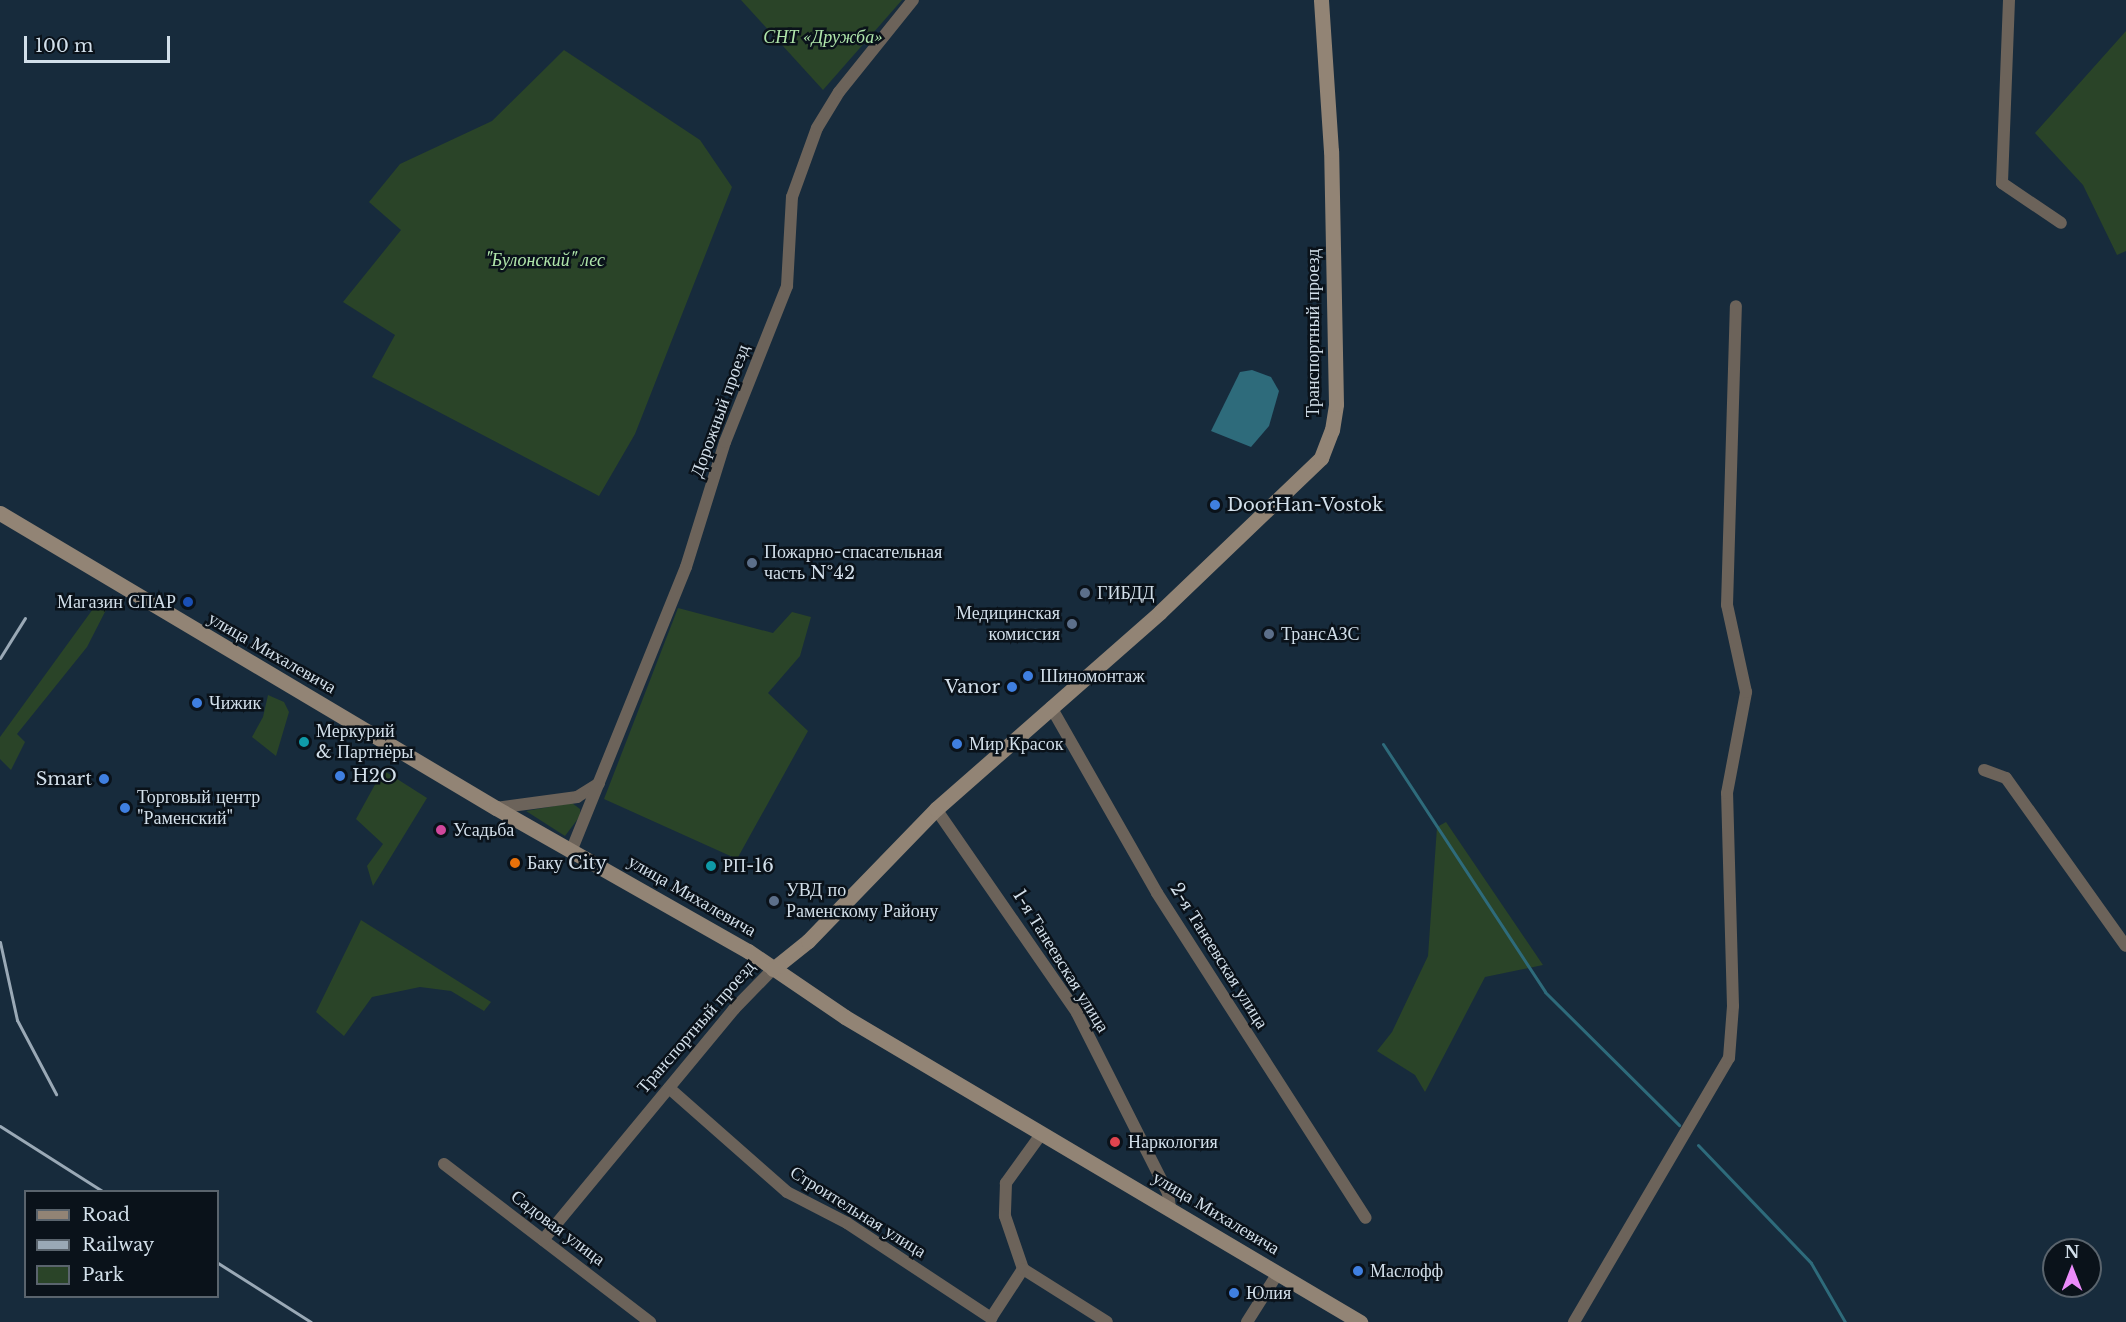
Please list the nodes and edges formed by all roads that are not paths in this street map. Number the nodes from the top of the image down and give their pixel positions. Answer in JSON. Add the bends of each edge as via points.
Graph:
{"nodes":[{"id":1,"x":913,"y":0,"type":"edge"},
{"id":2,"x":1321,"y":0,"type":"edge"},
{"id":3,"x":2009,"y":0,"type":"edge"},
{"id":4,"x":2061,"y":223,"type":"dead end"},
{"id":5,"x":1736,"y":306,"type":"dead end"},
{"id":6,"x":0,"y":513,"type":"edge"},
{"id":7,"x":1051,"y":707,"type":"junction"},
{"id":8,"x":1984,"y":770,"type":"dead end"},
{"id":9,"x":605,"y":775,"type":"junction"},
{"id":10,"x":496,"y":808,"type":"junction"},
{"id":11,"x":936,"y":809,"type":"junction"},
{"id":12,"x":572,"y":849,"type":"junction"},
{"id":13,"x":2126,"y":946,"type":"edge"},
{"id":14,"x":773,"y":969,"type":"junction"},
{"id":15,"x":669,"y":1088,"type":"junction"},
{"id":16,"x":1042,"y":1133,"type":"junction"},
{"id":17,"x":444,"y":1164,"type":"dead end"},
{"id":18,"x":1170,"y":1207,"type":"junction"},
{"id":19,"x":1366,"y":1218,"type":"dead end"},
{"id":20,"x":543,"y":1240,"type":"junction"},
{"id":21,"x":1023,"y":1269,"type":"junction"},
{"id":22,"x":1278,"y":1273,"type":"junction"},
{"id":23,"x":650,"y":1322,"type":"edge"},
{"id":24,"x":1107,"y":1322,"type":"edge"},
{"id":25,"x":1247,"y":1322,"type":"edge"},
{"id":26,"x":1360,"y":1322,"type":"edge"},
{"id":27,"x":1574,"y":1322,"type":"edge"}],
"edges":[{"from":1,"to":9,"type":"street","name":"Дорожный проезд","via":[[839,92],[817,128],[792,197],[787,286],[725,442],[686,567]]},
{"from":2,"to":7,"type":"main road","name":"Транспортный проезд","via":[[1331,151],[1336,404],[1328,446],[1322,458],[1287,493]]},
{"from":3,"to":4,"type":"street","via":[[2002,183]]},
{"from":5,"to":27,"type":"street","via":[[1727,605],[1746,692],[1727,793],[1733,1006],[1729,1058],[1698,1118]]},
{"from":6,"to":10,"type":"main road","name":"улица Михалевича"},
{"from":7,"to":11,"type":"main road","name":"Транспортный проезд"},
{"from":7,"to":19,"type":"street","name":"2-я Танеевская улица","via":[[1157,893]]},
{"from":8,"to":13,"type":"street","via":[[2007,778]]},
{"from":9,"to":10,"type":"street","via":[[595,789],[577,798]]},
{"from":9,"to":12,"type":"street","name":"Дорожный проезд"},
{"from":10,"to":12,"type":"main road","name":"улица Михалевича"},
{"from":11,"to":14,"type":"main road","name":"Транспортный проезд","via":[[808,941]]},
{"from":11,"to":18,"type":"street","name":"1-я Танеевская улица","via":[[1077,1013],[1168,1193]]},
{"from":12,"to":14,"type":"main road","name":"улица Михалевича"},
{"from":14,"to":15,"type":"street","name":"Транспортный проезд","via":[[762,976]]},
{"from":14,"to":16,"type":"main road","name":"улица Михалевича","via":[[835,1011]]},
{"from":15,"to":20,"type":"street","name":"Транспортный проезд"},
{"from":15,"to":21,"type":"street","name":"Строительная улица","via":[[787,1192],[847,1223],[991,1318]]},
{"from":16,"to":18,"type":"main road","name":"улица Михалевича"},
{"from":16,"to":21,"type":"street","via":[[1006,1183],[1005,1215]]},
{"from":17,"to":20,"type":"street","name":"Садовая улица"},
{"from":18,"to":22,"type":"main road","name":"улица Михалевича"},
{"from":20,"to":23,"type":"street","name":"Садовая улица"},
{"from":21,"to":24,"type":"street"},
{"from":22,"to":25,"type":"street"},
{"from":22,"to":26,"type":"main road","name":"улица Михалевича"}]}
